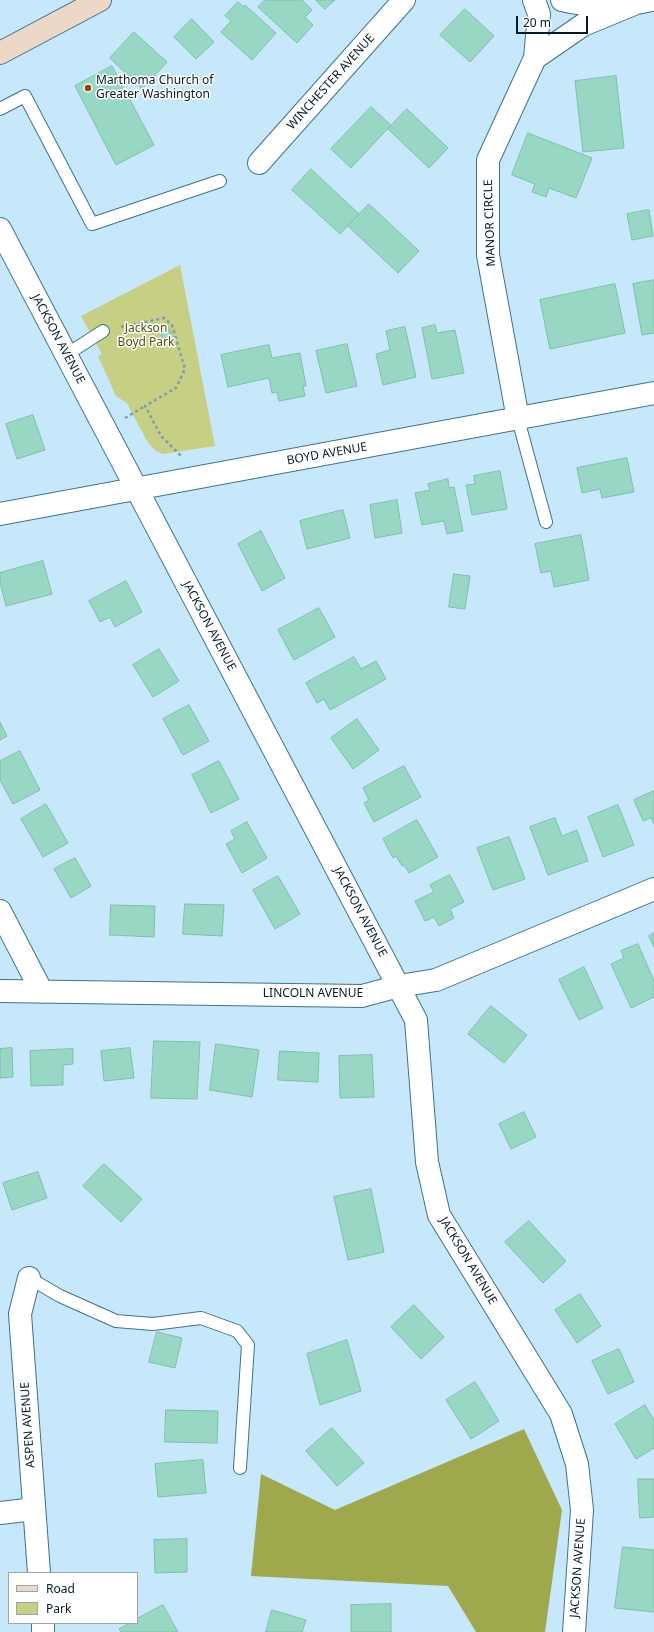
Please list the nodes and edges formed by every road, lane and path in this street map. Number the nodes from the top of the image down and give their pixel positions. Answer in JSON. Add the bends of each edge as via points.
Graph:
{"nodes":[{"id":1,"x":100,"y":0,"type":"edge"},
{"id":2,"x":404,"y":0,"type":"edge"},
{"id":3,"x":534,"y":0,"type":"edge"},
{"id":4,"x":562,"y":0,"type":"edge"},
{"id":5,"x":643,"y":2,"type":"edge"},
{"id":6,"x":583,"y":3,"type":"edge"},
{"id":7,"x":0,"y":53,"type":"edge"},
{"id":8,"x":535,"y":58,"type":"junction"},
{"id":9,"x":0,"y":109,"type":"edge"},
{"id":10,"x":259,"y":163,"type":"dead end"},
{"id":11,"x":220,"y":181,"type":"dead end"},
{"id":12,"x":0,"y":229,"type":"edge"},
{"id":13,"x":103,"y":331,"type":"joint"},
{"id":14,"x":66,"y":355,"type":"junction"},
{"id":15,"x":654,"y":394,"type":"edge"},
{"id":16,"x":145,"y":406,"type":"junction"},
{"id":17,"x":129,"y":416,"type":"dead end"},
{"id":18,"x":518,"y":419,"type":"junction"},
{"id":19,"x":201,"y":476,"type":"junction"},
{"id":20,"x":137,"y":489,"type":"junction"},
{"id":21,"x":0,"y":514,"type":"edge"},
{"id":22,"x":546,"y":522,"type":"dead end"},
{"id":23,"x":654,"y":889,"type":"edge"},
{"id":24,"x":0,"y":912,"type":"edge"},
{"id":25,"x":399,"y":986,"type":"junction"},
{"id":26,"x":0,"y":991,"type":"edge"},
{"id":27,"x":42,"y":992,"type":"junction"},
{"id":28,"x":29,"y":1278,"type":"joint"},
{"id":29,"x":240,"y":1468,"type":"dead end"},
{"id":30,"x":34,"y":1509,"type":"junction"},
{"id":31,"x":0,"y":1513,"type":"edge"},
{"id":32,"x":39,"y":1572,"type":"edge"},
{"id":33,"x":574,"y":1632,"type":"edge"}],
"edges":[{"from":1,"to":7,"type":"main road"},
{"from":2,"to":10,"type":"street","name":"WINCHESTER AVENUE"},
{"from":3,"to":8,"type":"street","name":"MANOR CIRCLE","via":[[539,14]]},
{"from":4,"to":6,"type":"street"},
{"from":5,"to":6,"type":"street"},
{"from":5,"to":8,"type":"street","via":[[583,25]]},
{"from":8,"to":18,"type":"street","name":"MANOR CIRCLE","via":[[488,160],[488,255]]},
{"from":9,"to":11,"type":"lane","via":[[25,96],[92,224]]},
{"from":12,"to":14,"type":"street","name":"JACKSON AVENUE"},
{"from":13,"to":14,"type":"lane"},
{"from":13,"to":16,"type":"path","via":[[164,318],[172,325],[184,369],[176,388]]},
{"from":14,"to":20,"type":"street","name":"JACKSON AVENUE"},
{"from":15,"to":18,"type":"street","name":"BOYD AVENUE"},
{"from":16,"to":17,"type":"path"},
{"from":16,"to":19,"type":"path","via":[[161,436]]},
{"from":18,"to":19,"type":"street","name":"BOYD AVENUE"},
{"from":18,"to":22,"type":"lane"},
{"from":19,"to":20,"type":"street","name":"BOYD AVENUE"},
{"from":20,"to":21,"type":"street","name":"BOYD AVENUE"},
{"from":20,"to":25,"type":"street","name":"JACKSON AVENUE"},
{"from":23,"to":25,"type":"street","name":"LINCOLN AVENUE","via":[[436,980]]},
{"from":24,"to":27,"type":"street"},
{"from":25,"to":27,"type":"street","name":"LINCOLN AVENUE","via":[[362,996]]},
{"from":25,"to":33,"type":"street","name":"JACKSON AVENUE","via":[[416,1020],[427,1162],[439,1215],[562,1414],[577,1464],[582,1510]]},
{"from":26,"to":27,"type":"street","name":"LINCOLN AVENUE"},
{"from":28,"to":29,"type":"lane","via":[[60,1296],[116,1321],[153,1324],[201,1318],[237,1331],[248,1344]]},
{"from":28,"to":30,"type":"street","name":"ASPEN AVENUE","via":[[20,1314]]},
{"from":30,"to":31,"type":"street"},
{"from":30,"to":32,"type":"street","name":"ASPEN AVENUE"}]}
